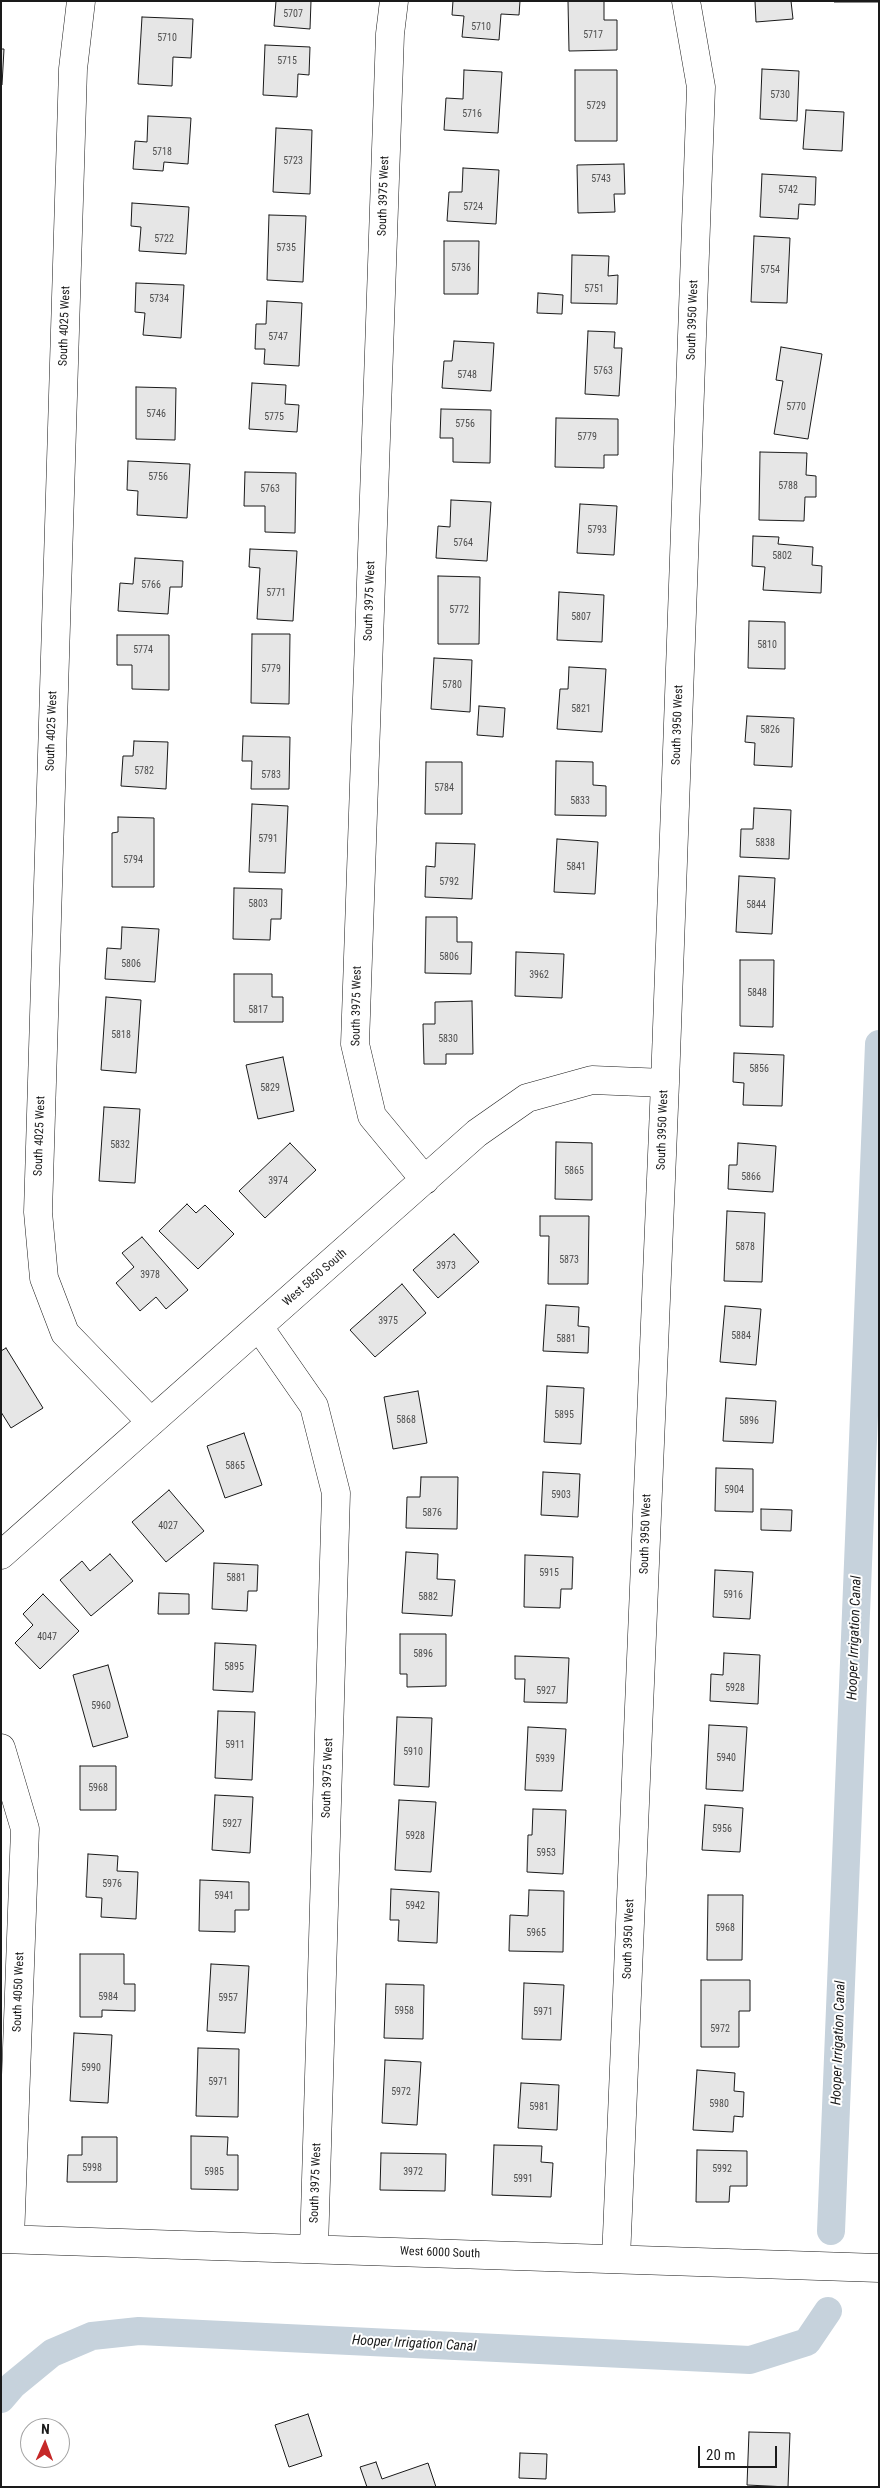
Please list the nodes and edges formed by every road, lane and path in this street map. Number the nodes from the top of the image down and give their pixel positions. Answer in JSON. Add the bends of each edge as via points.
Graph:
{"nodes":[{"id":1,"x":81,"y":1,"type":"edge"},
{"id":2,"x":394,"y":1,"type":"edge"},
{"id":3,"x":686,"y":1,"type":"edge"},
{"id":4,"x":665,"y":1083,"type":"junction"},
{"id":5,"x":424,"y":1180,"type":"junction"},
{"id":6,"x":259,"y":1327,"type":"junction"},
{"id":7,"x":152,"y":1422,"type":"junction"},
{"id":8,"x":1,"y":1555,"type":"edge"},
{"id":9,"x":1,"y":1748,"type":"edge"},
{"id":10,"x":6,"y":2239,"type":"edge"},
{"id":11,"x":314,"y":2249,"type":"junction"},
{"id":12,"x":616,"y":2259,"type":"junction"},
{"id":13,"x":879,"y":2268,"type":"edge"}],
"edges":[{"from":1,"to":7,"type":"street","name":"South 4025 West","via":[[72,69],[38,1212],[44,1278],[65,1332]]},
{"from":2,"to":5,"type":"street","name":"South 3975 West","via":[[390,34],[355,1044],[372,1116]]},
{"from":3,"to":4,"type":"street","name":"South 3950 West","via":[[701,87]]},
{"from":4,"to":5,"type":"street","name":"West 5850 South","via":[[592,1080],[527,1098],[478,1133]]},
{"from":4,"to":12,"type":"street","name":"South 3950 West"},
{"from":5,"to":6,"type":"street","name":"West 5850 South"},
{"from":6,"to":7,"type":"street","name":"West 5850 South"},
{"from":6,"to":11,"type":"street","name":"South 3975 West","via":[[314,1406],[336,1493]]},
{"from":7,"to":8,"type":"street","name":"West 5850 South"},
{"from":9,"to":10,"type":"street","name":"South 4050 West","via":[[25,1829]]},
{"from":10,"to":11,"type":"street","name":"West 6000 South"},
{"from":11,"to":12,"type":"street","name":"West 6000 South"},
{"from":12,"to":13,"type":"street","name":"West 6000 South"}]}
